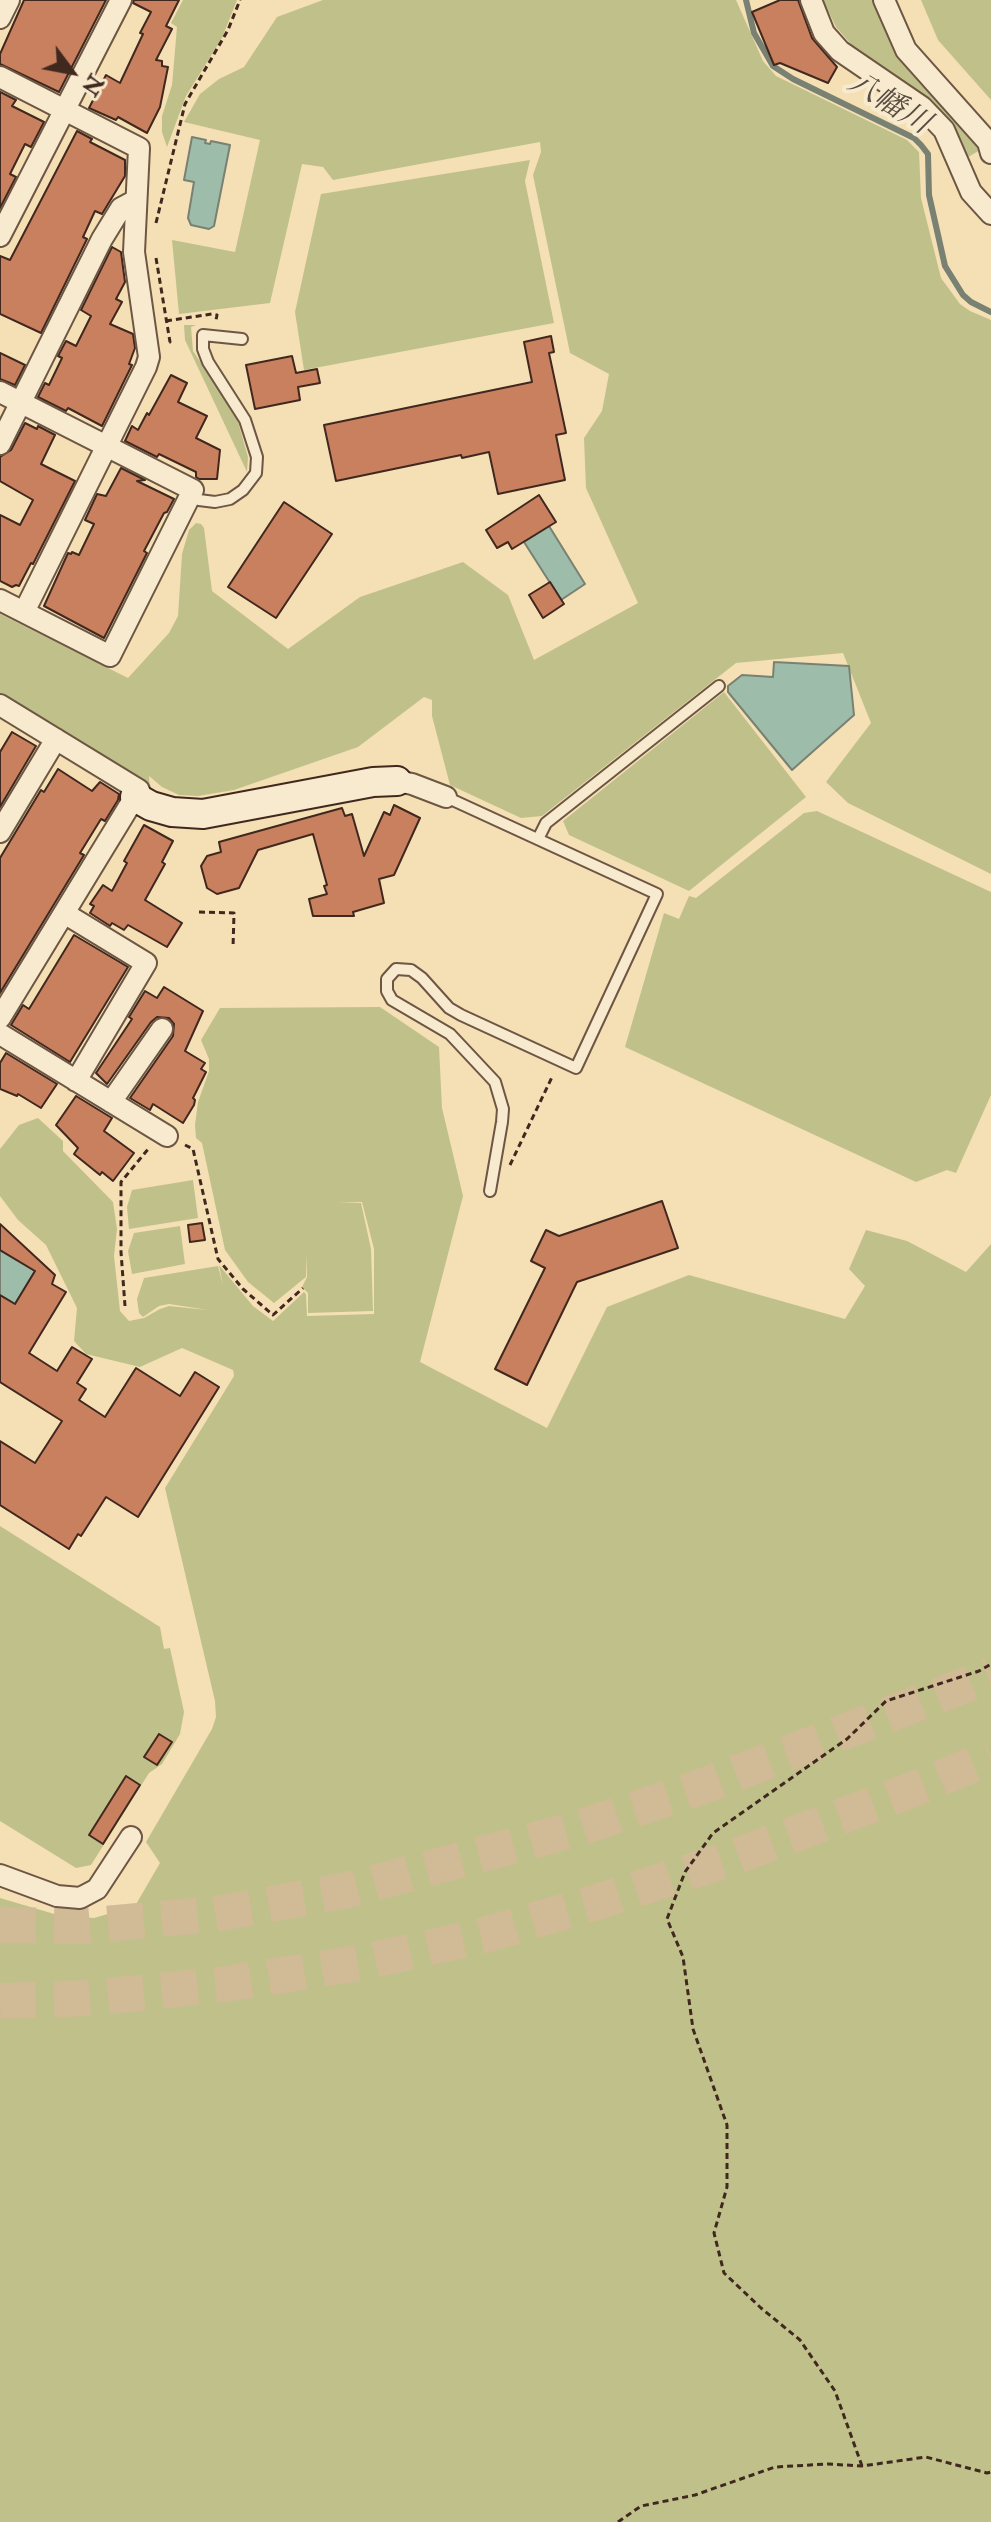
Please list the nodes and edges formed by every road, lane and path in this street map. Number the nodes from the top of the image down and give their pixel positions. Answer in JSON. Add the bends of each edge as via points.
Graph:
{"nodes":[{"id":1,"x":9,"y":0,"type":"edge"},
{"id":2,"x":121,"y":0,"type":"edge"},
{"id":3,"x":240,"y":0,"type":"edge"},
{"id":4,"x":811,"y":0,"type":"edge"},
{"id":5,"x":884,"y":0,"type":"edge"},
{"id":6,"x":0,"y":18,"type":"edge"},
{"id":7,"x":0,"y":77,"type":"edge"},
{"id":8,"x":64,"y":110,"type":"junction"},
{"id":9,"x":991,"y":153,"type":"edge"},
{"id":10,"x":136,"y":200,"type":"junction"},
{"id":11,"x":991,"y":214,"type":"edge"},
{"id":12,"x":156,"y":223,"type":"dead end"},
{"id":13,"x":0,"y":236,"type":"edge"},
{"id":14,"x":155,"y":252,"type":"dead end"},
{"id":15,"x":212,"y":314,"type":"dead end"},
{"id":16,"x":169,"y":321,"type":"junction"},
{"id":17,"x":242,"y":339,"type":"dead end"},
{"id":18,"x":148,"y":346,"type":"junction"},
{"id":19,"x":0,"y":392,"type":"edge"},
{"id":20,"x":21,"y":402,"type":"junction"},
{"id":21,"x":0,"y":444,"type":"edge"},
{"id":22,"x":107,"y":446,"type":"junction"},
{"id":23,"x":190,"y":496,"type":"junction"},
{"id":24,"x":0,"y":600,"type":"edge"},
{"id":25,"x":24,"y":612,"type":"junction"},
{"id":26,"x":719,"y":686,"type":"dead end"},
{"id":27,"x":0,"y":705,"type":"edge"},
{"id":28,"x":56,"y":739,"type":"junction"},
{"id":29,"x":397,"y":781,"type":"joint"},
{"id":30,"x":135,"y":797,"type":"junction"},
{"id":31,"x":446,"y":797,"type":"joint"},
{"id":32,"x":0,"y":832,"type":"edge"},
{"id":33,"x":538,"y":839,"type":"junction"},
{"id":34,"x":199,"y":912,"type":"dead end"},
{"id":35,"x":64,"y":913,"type":"junction"},
{"id":36,"x":233,"y":948,"type":"dead end"},
{"id":37,"x":0,"y":1018,"type":"edge"},
{"id":38,"x":162,"y":1029,"type":"dead end"},
{"id":39,"x":0,"y":1034,"type":"edge"},
{"id":40,"x":555,"y":1069,"type":"dead end"},
{"id":41,"x":76,"y":1081,"type":"junction"},
{"id":42,"x":111,"y":1102,"type":"junction"},
{"id":43,"x":163,"y":1134,"type":"joint"},
{"id":44,"x":193,"y":1149,"type":"dead end"},
{"id":45,"x":513,"y":1158,"type":"dead end"},
{"id":46,"x":490,"y":1191,"type":"dead end"},
{"id":47,"x":303,"y":1288,"type":"dead end"},
{"id":48,"x":125,"y":1306,"type":"dead end"},
{"id":49,"x":991,"y":1664,"type":"edge"},
{"id":50,"x":131,"y":1837,"type":"dead end"},
{"id":51,"x":0,"y":1875,"type":"edge"},
{"id":52,"x":862,"y":2466,"type":"junction"},
{"id":53,"x":991,"y":2472,"type":"edge"},
{"id":54,"x":618,"y":2522,"type":"edge"}],
"edges":[{"from":1,"to":6,"type":"street"},
{"from":2,"to":8,"type":"street"},
{"from":3,"to":12,"type":"path","via":[[185,104]]},
{"from":4,"to":11,"type":"street","via":[[824,33],[840,51],[922,107],[944,130],[971,192]]},
{"from":5,"to":9,"type":"street","via":[[906,50],[988,142]]},
{"from":7,"to":8,"type":"street"},
{"from":8,"to":10,"type":"street","via":[[139,148]]},
{"from":8,"to":13,"type":"street"},
{"from":10,"to":18,"type":"street","via":[[134,252]]},
{"from":10,"to":20,"type":"street","via":[[121,208],[102,239]]},
{"from":14,"to":16,"type":"path"},
{"from":15,"to":16,"type":"path"},
{"from":16,"to":18,"type":"path","via":[[170,342]]},
{"from":17,"to":23,"type":"lane","via":[[203,335],[203,349],[245,420],[257,457],[256,473],[230,499],[215,502]]},
{"from":18,"to":22,"type":"street","via":[[146,367]]},
{"from":19,"to":20,"type":"street"},
{"from":20,"to":21,"type":"street"},
{"from":20,"to":22,"type":"street"},
{"from":22,"to":23,"type":"street","via":[[193,490]]},
{"from":22,"to":25,"type":"street"},
{"from":23,"to":25,"type":"street","via":[[110,656]]},
{"from":24,"to":25,"type":"street"},
{"from":26,"to":33,"type":"lane","via":[[546,823]]},
{"from":27,"to":28,"type":"street"},
{"from":28,"to":30,"type":"street","via":[[139,790]]},
{"from":28,"to":32,"type":"street"},
{"from":29,"to":30,"type":"street","via":[[203,814],[172,812]]},
{"from":29,"to":31,"type":"street"},
{"from":30,"to":35,"type":"street"},
{"from":31,"to":33,"type":"lane"},
{"from":33,"to":46,"type":"lane","via":[[657,894],[576,1068],[449,1008],[411,970],[396,969],[387,979],[392,1000],[450,1034],[495,1082],[503,1109]]},
{"from":34,"to":36,"type":"path","via":[[234,913]]},
{"from":35,"to":37,"type":"street"},
{"from":35,"to":41,"type":"street","via":[[146,963]]},
{"from":38,"to":42,"type":"street"},
{"from":39,"to":41,"type":"street"},
{"from":40,"to":45,"type":"path"},
{"from":41,"to":42,"type":"street"},
{"from":42,"to":43,"type":"street"},
{"from":43,"to":48,"type":"path","via":[[121,1182]]},
{"from":44,"to":47,"type":"path","via":[[218,1259],[273,1315]]},
{"from":49,"to":52,"type":"path","via":[[886,1701],[847,1739],[713,1833],[685,1872],[667,1919],[683,1957],[693,2029],[727,2125],[727,2187],[714,2233],[724,2273],[800,2340],[835,2391]]},
{"from":50,"to":51,"type":"street","via":[[97,1889],[80,1898],[57,1896]]},
{"from":52,"to":53,"type":"path","via":[[926,2457]]},
{"from":52,"to":54,"type":"path","via":[[775,2467],[695,2495],[641,2506]]}]}
